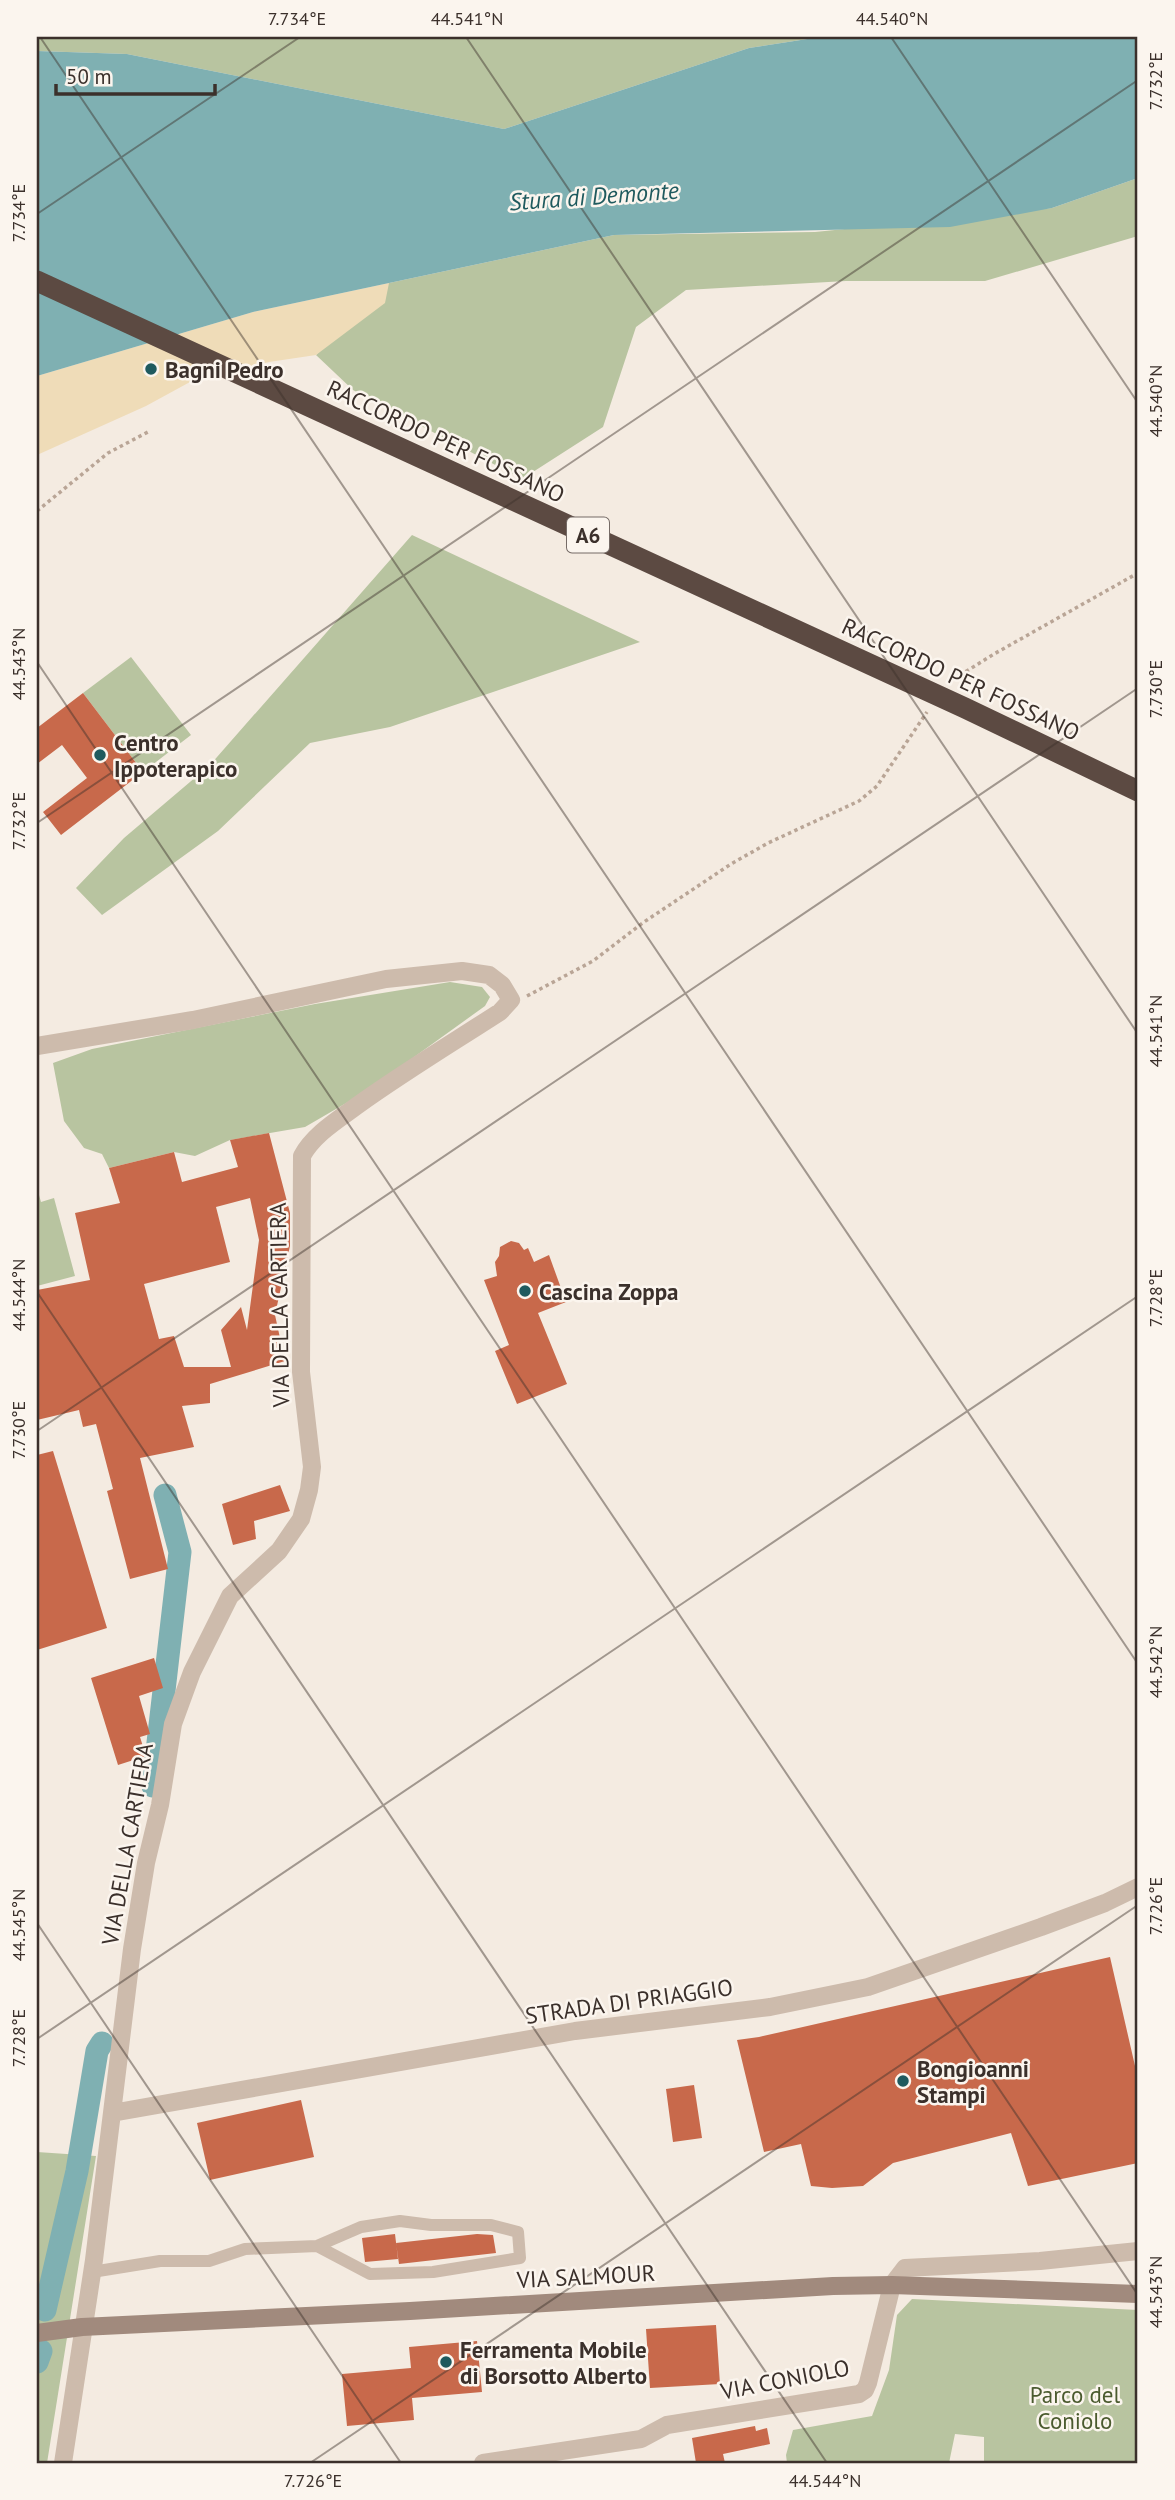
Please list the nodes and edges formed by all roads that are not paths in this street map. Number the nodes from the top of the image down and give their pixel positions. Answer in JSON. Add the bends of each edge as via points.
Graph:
{"nodes":[{"id":1,"x":37,"y":281,"type":"edge"},
{"id":2,"x":1138,"y":791,"type":"edge"},
{"id":3,"x":37,"y":1046,"type":"edge"},
{"id":4,"x":1138,"y":1887,"type":"edge"},
{"id":5,"x":112,"y":2113,"type":"junction"},
{"id":6,"x":317,"y":2246,"type":"junction"},
{"id":7,"x":1138,"y":2251,"type":"edge"},
{"id":8,"x":92,"y":2272,"type":"junction"},
{"id":9,"x":892,"y":2285,"type":"junction"},
{"id":10,"x":1138,"y":2294,"type":"edge"},
{"id":11,"x":82,"y":2328,"type":"junction"},
{"id":12,"x":37,"y":2333,"type":"edge"},
{"id":13,"x":63,"y":2463,"type":"edge"},
{"id":14,"x":483,"y":2463,"type":"edge"}],
"edges":[{"from":1,"to":2,"type":"highway","name":"RACCORDO PER FOSSANO","number":"A6","bridge":true},
{"from":3,"to":5,"type":"street","name":"VIA DELLA CARTIERA","via":[[193,1020],[386,979],[462,971],[489,975],[511,1000],[500,1012],[335,1122],[302,1156],[301,1372],[312,1467],[309,1490],[301,1520],[279,1551],[230,1596],[192,1672],[173,1724],[132,1949]]},
{"from":4,"to":5,"type":"street","name":"STRADA DI PRIAGGIO","via":[[1041,1927],[869,1987],[770,2007],[575,2031]]},
{"from":5,"to":8,"type":"street","name":"VIA DELLA CARTIERA"},
{"from":6,"to":6,"type":"lane","via":[[361,2227],[400,2221],[491,2225],[517,2232],[520,2258],[433,2272],[370,2274]]},
{"from":6,"to":8,"type":"lane","via":[[245,2249],[209,2261],[160,2261]]},
{"from":7,"to":9,"type":"street","via":[[905,2268]]},
{"from":8,"to":11,"type":"street","name":"VIA DELLA CARTIERA"},
{"from":9,"to":10,"type":"main road","name":"VIA SALMOUR"},
{"from":9,"to":11,"type":"main road","name":"VIA SALMOUR"},
{"from":9,"to":14,"type":"street","name":"VIA CONIOLO","via":[[869,2383],[859,2394],[667,2425],[641,2439]]},
{"from":11,"to":12,"type":"main road","name":"VIA SALMOUR"},
{"from":11,"to":13,"type":"street","name":"VIA DELLA CARTIERA"}]}
